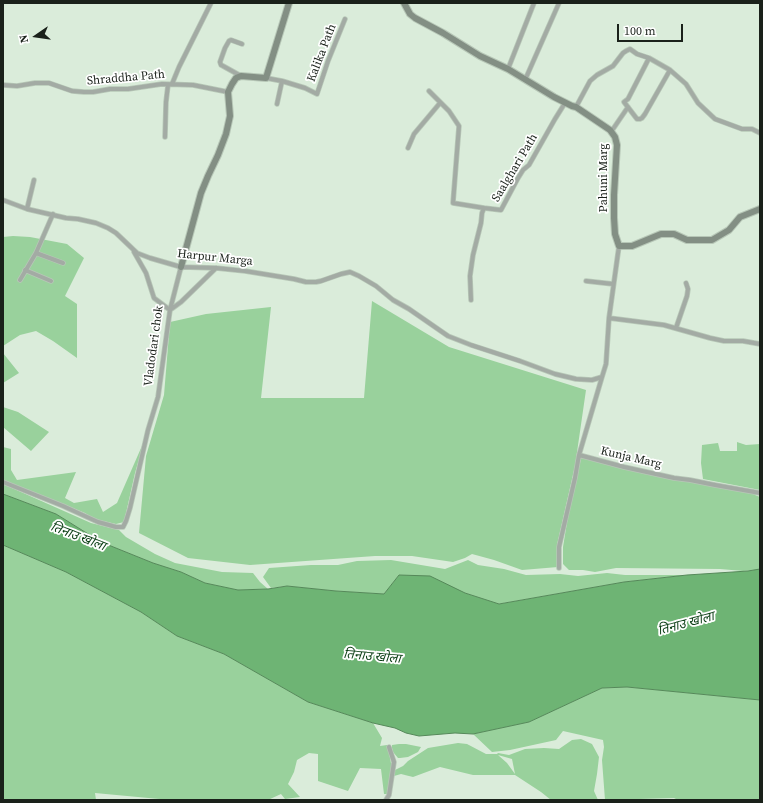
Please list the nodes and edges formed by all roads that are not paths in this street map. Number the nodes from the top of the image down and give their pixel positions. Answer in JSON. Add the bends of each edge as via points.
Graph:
{"nodes":[{"id":1,"x":211,"y":3,"type":"edge"},
{"id":2,"x":289,"y":3,"type":"edge"},
{"id":3,"x":404,"y":3,"type":"edge"},
{"id":4,"x":534,"y":3,"type":"edge"},
{"id":5,"x":559,"y":3,"type":"edge"},
{"id":6,"x":346,"y":19,"type":"dead end"},
{"id":7,"x":242,"y":44,"type":"dead end"},
{"id":8,"x":649,"y":58,"type":"junction"},
{"id":9,"x":508,"y":69,"type":"junction"},
{"id":10,"x":670,"y":70,"type":"junction"},
{"id":11,"x":241,"y":76,"type":"junction"},
{"id":12,"x":266,"y":78,"type":"junction"},
{"id":13,"x":525,"y":80,"type":"junction"},
{"id":14,"x":282,"y":81,"type":"junction"},
{"id":15,"x":3,"y":85,"type":"edge"},
{"id":16,"x":170,"y":85,"type":"junction"},
{"id":17,"x":428,"y":91,"type":"dead end"},
{"id":18,"x":228,"y":92,"type":"junction"},
{"id":19,"x":440,"y":103,"type":"junction"},
{"id":20,"x":565,"y":103,"type":"junction"},
{"id":21,"x":277,"y":104,"type":"dead end"},
{"id":22,"x":576,"y":107,"type":"junction"},
{"id":23,"x":628,"y":107,"type":"junction"},
{"id":24,"x":611,"y":132,"type":"junction"},
{"id":25,"x":760,"y":132,"type":"edge"},
{"id":26,"x":165,"y":137,"type":"dead end"},
{"id":27,"x":408,"y":148,"type":"dead end"},
{"id":28,"x":34,"y":180,"type":"dead end"},
{"id":29,"x":3,"y":200,"type":"edge"},
{"id":30,"x":27,"y":208,"type":"junction"},
{"id":31,"x":484,"y":208,"type":"junction"},
{"id":32,"x":760,"y":209,"type":"edge"},
{"id":33,"x":53,"y":214,"type":"junction"},
{"id":34,"x":619,"y":246,"type":"junction"},
{"id":35,"x":132,"y":248,"type":"junction"},
{"id":36,"x":36,"y":252,"type":"junction"},
{"id":37,"x":64,"y":263,"type":"dead end"},
{"id":38,"x":181,"y":267,"type":"junction"},
{"id":39,"x":216,"y":268,"type":"junction"},
{"id":40,"x":25,"y":270,"type":"junction"},
{"id":41,"x":20,"y":280,"type":"dead end"},
{"id":42,"x":51,"y":281,"type":"dead end"},
{"id":43,"x":586,"y":281,"type":"dead end"},
{"id":44,"x":686,"y":282,"type":"dead end"},
{"id":45,"x":613,"y":284,"type":"junction"},
{"id":46,"x":471,"y":300,"type":"dead end"},
{"id":47,"x":170,"y":310,"type":"junction"},
{"id":48,"x":609,"y":318,"type":"junction"},
{"id":49,"x":676,"y":328,"type":"junction"},
{"id":50,"x":760,"y":344,"type":"edge"},
{"id":51,"x":602,"y":377,"type":"junction"},
{"id":52,"x":579,"y":455,"type":"junction"},
{"id":53,"x":3,"y":482,"type":"edge"},
{"id":54,"x":760,"y":493,"type":"edge"},
{"id":55,"x":559,"y":568,"type":"dead end"},
{"id":56,"x":390,"y":747,"type":"dead end"},
{"id":57,"x":386,"y":800,"type":"edge"}],
"edges":[{"from":1,"to":16,"type":"street"},
{"from":2,"to":12,"type":"street"},
{"from":3,"to":9,"type":"street","name":"Pahuni Marg","via":[[415,18],[480,56]]},
{"from":4,"to":9,"type":"street"},
{"from":5,"to":13,"type":"street"},
{"from":6,"to":14,"type":"street","name":"Kalika Path","via":[[317,94]]},
{"from":7,"to":11,"type":"street","via":[[229,41],[220,60],[221,65]]},
{"from":8,"to":10,"type":"street"},
{"from":8,"to":22,"type":"street","via":[[630,49],[626,51],[613,66],[590,81]]},
{"from":8,"to":23,"type":"street","via":[[624,102]]},
{"from":9,"to":13,"type":"street","name":"Pahuni Marg"},
{"from":10,"to":23,"type":"street","via":[[642,118],[637,119]]},
{"from":10,"to":25,"type":"street","via":[[686,84],[698,103],[715,119]]},
{"from":11,"to":12,"type":"street"},
{"from":11,"to":18,"type":"street","via":[[236,78]]},
{"from":12,"to":14,"type":"street"},
{"from":13,"to":20,"type":"street","name":"Pahuni Marg"},
{"from":14,"to":21,"type":"street"},
{"from":15,"to":16,"type":"street","name":"Shraddha Path","via":[[49,83],[72,91],[84,92]]},
{"from":16,"to":18,"type":"street","name":"Shraddha Path","via":[[192,85]]},
{"from":16,"to":26,"type":"street","via":[[166,102]]},
{"from":17,"to":19,"type":"street"},
{"from":18,"to":38,"type":"street","name":"Vladodari chok","via":[[230,116],[226,134],[201,193]]},
{"from":19,"to":27,"type":"street","via":[[414,134]]},
{"from":19,"to":31,"type":"street","via":[[459,126],[453,203]]},
{"from":20,"to":22,"type":"street","name":"Pahuni Marg"},
{"from":20,"to":31,"type":"street","name":"Saalghari Path","via":[[501,210]]},
{"from":22,"to":24,"type":"street","name":"Pahuni Marg"},
{"from":23,"to":24,"type":"street"},
{"from":24,"to":34,"type":"street","name":"Pahuni Marg","via":[[617,144],[614,218]]},
{"from":28,"to":30,"type":"street"},
{"from":29,"to":30,"type":"street","name":"Harpur Marga"},
{"from":30,"to":33,"type":"street","name":"Harpur Marga"},
{"from":31,"to":46,"type":"street","name":"Saalghari Path","via":[[470,276]]},
{"from":32,"to":34,"type":"street","via":[[740,217],[729,230],[712,240],[687,240],[674,234],[661,234],[632,246]]},
{"from":33,"to":35,"type":"street","name":"Harpur Marga","via":[[108,228]]},
{"from":33,"to":36,"type":"street"},
{"from":34,"to":45,"type":"street"},
{"from":35,"to":38,"type":"street","name":"Harpur Marga","via":[[137,253]]},
{"from":35,"to":47,"type":"street","via":[[146,273],[154,298]]},
{"from":36,"to":37,"type":"street"},
{"from":36,"to":40,"type":"street"},
{"from":38,"to":39,"type":"street","name":"Harpur Marga"},
{"from":38,"to":47,"type":"street","name":"Vladodari chok"},
{"from":39,"to":47,"type":"street"},
{"from":39,"to":51,"type":"street","name":"Harpur Marga","via":[[306,282],[316,282],[350,272],[409,308],[448,336],[555,374],[592,380]]},
{"from":40,"to":41,"type":"street"},
{"from":40,"to":42,"type":"street"},
{"from":43,"to":45,"type":"street"},
{"from":44,"to":49,"type":"street","via":[[687,296]]},
{"from":45,"to":48,"type":"street"},
{"from":47,"to":53,"type":"street","name":"Vladodari chok","via":[[158,397],[130,508],[123,526],[116,527],[98,522]]},
{"from":48,"to":49,"type":"street"},
{"from":48,"to":51,"type":"street","via":[[606,364]]},
{"from":49,"to":50,"type":"street","via":[[724,341]]},
{"from":51,"to":52,"type":"street"},
{"from":52,"to":54,"type":"street","name":"Kunja Marg","via":[[674,478]]},
{"from":52,"to":55,"type":"street","via":[[559,547]]},
{"from":56,"to":57,"type":"street","via":[[394,762],[390,795]]}]}
